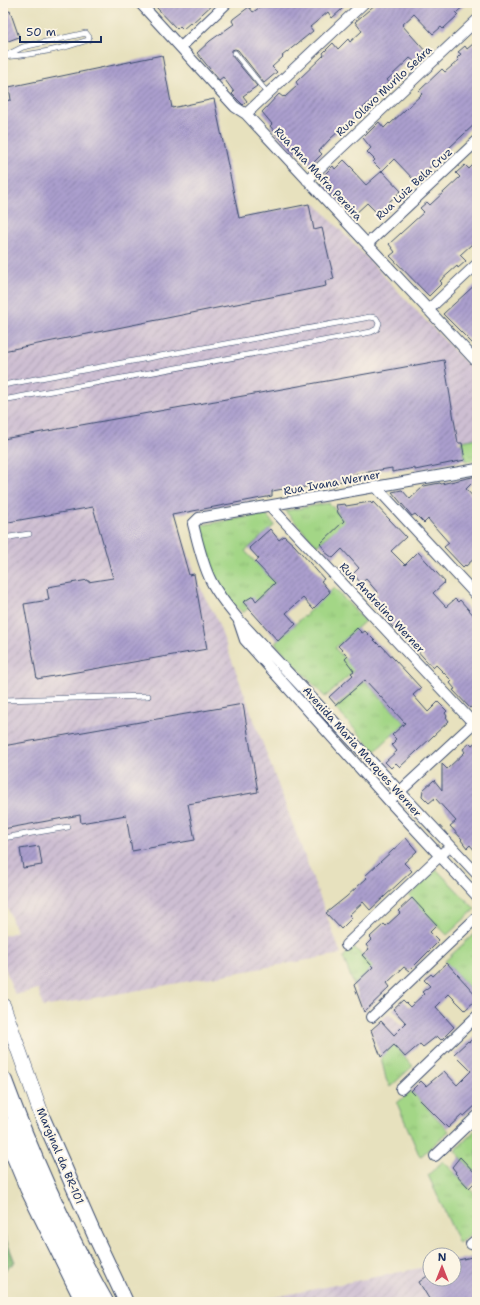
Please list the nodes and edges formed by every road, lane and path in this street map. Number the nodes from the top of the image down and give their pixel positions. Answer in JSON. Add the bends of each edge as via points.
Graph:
{"nodes":[{"id":1,"x":140,"y":3,"type":"edge"},
{"id":2,"x":227,"y":3,"type":"edge"},
{"id":3,"x":364,"y":3,"type":"edge"},
{"id":4,"x":477,"y":20,"type":"edge"},
{"id":5,"x":181,"y":48,"type":"junction"},
{"id":6,"x":235,"y":53,"type":"dead end"},
{"id":7,"x":3,"y":57,"type":"edge"},
{"id":8,"x":268,"y":94,"type":"junction"},
{"id":9,"x":246,"y":114,"type":"junction"},
{"id":10,"x":477,"y":141,"type":"edge"},
{"id":11,"x":307,"y":180,"type":"junction"},
{"id":12,"x":367,"y":244,"type":"junction"},
{"id":13,"x":477,"y":264,"type":"edge"},
{"id":14,"x":428,"y":310,"type":"junction"},
{"id":15,"x":477,"y":362,"type":"edge"},
{"id":16,"x":3,"y":385,"type":"edge"},
{"id":17,"x":3,"y":400,"type":"edge"},
{"id":18,"x":477,"y":469,"type":"edge"},
{"id":19,"x":376,"y":487,"type":"junction"},
{"id":20,"x":270,"y":506,"type":"junction"},
{"id":21,"x":193,"y":524,"type":"joint"},
{"id":22,"x":29,"y":534,"type":"dead end"},
{"id":23,"x":3,"y":538,"type":"edge"},
{"id":24,"x":477,"y":596,"type":"edge"},
{"id":25,"x":238,"y":619,"type":"junction"},
{"id":26,"x":148,"y":696,"type":"dead end"},
{"id":27,"x":3,"y":700,"type":"edge"},
{"id":28,"x":476,"y":723,"type":"edge"},
{"id":29,"x":400,"y":792,"type":"junction"},
{"id":30,"x":390,"y":802,"type":"junction"},
{"id":31,"x":68,"y":827,"type":"dead end"},
{"id":32,"x":3,"y":838,"type":"edge"},
{"id":33,"x":450,"y":846,"type":"junction"},
{"id":34,"x":440,"y":856,"type":"junction"},
{"id":35,"x":477,"y":874,"type":"edge"},
{"id":36,"x":477,"y":896,"type":"edge"},
{"id":37,"x":477,"y":917,"type":"edge"},
{"id":38,"x":346,"y":945,"type":"dead end"},
{"id":39,"x":3,"y":1006,"type":"edge"},
{"id":40,"x":477,"y":1016,"type":"edge"},
{"id":41,"x":372,"y":1017,"type":"dead end"},
{"id":42,"x":3,"y":1081,"type":"edge"},
{"id":43,"x":401,"y":1089,"type":"dead end"},
{"id":44,"x":42,"y":1116,"type":"joint"},
{"id":45,"x":477,"y":1116,"type":"edge"},
{"id":46,"x":3,"y":1126,"type":"edge"},
{"id":47,"x":434,"y":1156,"type":"dead end"},
{"id":48,"x":85,"y":1302,"type":"edge"},
{"id":49,"x":104,"y":1302,"type":"edge"},
{"id":50,"x":126,"y":1302,"type":"edge"}],
"edges":[{"from":1,"to":5,"type":"street","name":"Rua Ana Mafra Pereira"},
{"from":2,"to":5,"type":"street"},
{"from":3,"to":8,"type":"street"},
{"from":4,"to":11,"type":"street","name":"Rua Olavo Murilo Seára"},
{"from":5,"to":9,"type":"street","name":"Rua Ana Mafra Pereira","via":[[235,108]]},
{"from":6,"to":8,"type":"lane"},
{"from":7,"to":7,"type":"lane","via":[[66,48],[88,40],[89,37],[86,33],[23,47]]},
{"from":8,"to":9,"type":"street"},
{"from":9,"to":11,"type":"street","name":"Rua Ana Mafra Pereira"},
{"from":10,"to":12,"type":"street","name":"Rua Luiz Bela Cruz"},
{"from":11,"to":12,"type":"street","name":"Rua Ana Mafra Pereira"},
{"from":12,"to":14,"type":"street","name":"Rua Ana Mafra Pereira"},
{"from":13,"to":14,"type":"street"},
{"from":14,"to":15,"type":"street","name":"Rua Ana Mafra Pereira"},
{"from":16,"to":17,"type":"lane","via":[[370,316],[376,318],[379,323],[377,329],[371,332]]},
{"from":18,"to":19,"type":"street","name":"Rua Ivana Werner"},
{"from":19,"to":20,"type":"street","name":"Rua Ivana Werner"},
{"from":19,"to":24,"type":"street"},
{"from":20,"to":21,"type":"street","name":"Rua Ivana Werner","via":[[198,518]]},
{"from":20,"to":28,"type":"street","name":"Rua Andrelino Werner"},
{"from":21,"to":25,"type":"street","name":"Avenida Maria Marques Werner","via":[[210,580]]},
{"from":22,"to":23,"type":"lane"},
{"from":25,"to":29,"type":"street","name":"Avenida Maria Marques Werner"},
{"from":25,"to":30,"type":"street","name":"Avenida Maria Marques Werner","via":[[245,640]]},
{"from":26,"to":27,"type":"lane"},
{"from":28,"to":29,"type":"street"},
{"from":29,"to":30,"type":"street"},
{"from":29,"to":33,"type":"street","name":"Avenida Maria Marques Werner"},
{"from":30,"to":34,"type":"street","name":"Avenida Maria Marques Werner"},
{"from":31,"to":32,"type":"lane"},
{"from":33,"to":34,"type":"street"},
{"from":33,"to":35,"type":"street","name":"Avenida Maria Marques Werner"},
{"from":34,"to":36,"type":"street","name":"Avenida Maria Marques Werner"},
{"from":34,"to":38,"type":"street"},
{"from":37,"to":41,"type":"street"},
{"from":39,"to":44,"type":"main road","name":"Marginal da BR-101"},
{"from":40,"to":43,"type":"street"},
{"from":42,"to":49,"type":"highway","via":[[32,1156],[78,1256]]},
{"from":44,"to":50,"type":"main road","name":"Marginal da BR-101"},
{"from":45,"to":47,"type":"street"},
{"from":46,"to":48,"type":"highway","via":[[29,1188]]}]}
